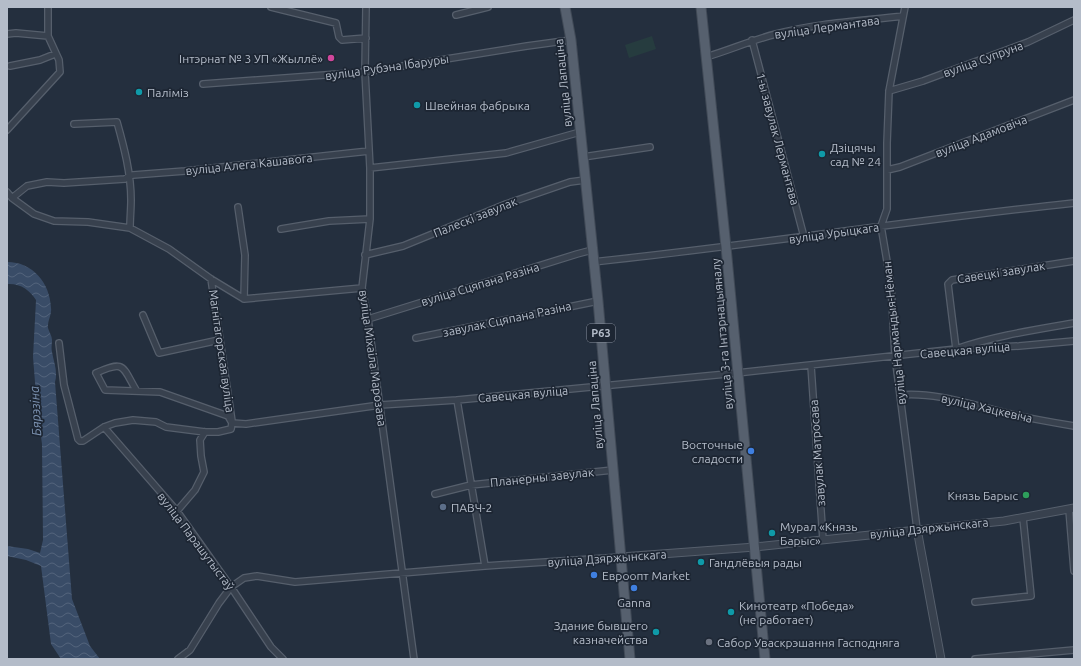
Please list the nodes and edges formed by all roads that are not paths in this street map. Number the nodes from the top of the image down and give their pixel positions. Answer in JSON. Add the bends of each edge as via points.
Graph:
{"nodes":[{"id":1,"x":48,"y":7,"type":"edge"},
{"id":2,"x":271,"y":7,"type":"edge"},
{"id":3,"x":366,"y":7,"type":"edge"},
{"id":4,"x":488,"y":7,"type":"edge"},
{"id":5,"x":565,"y":7,"type":"edge"},
{"id":6,"x":701,"y":7,"type":"edge"},
{"id":7,"x":905,"y":7,"type":"edge"},
{"id":8,"x":456,"y":15,"type":"dead end"},
{"id":9,"x":903,"y":16,"type":"junction"},
{"id":10,"x":1074,"y":20,"type":"edge"},
{"id":11,"x":7,"y":34,"type":"edge"},
{"id":12,"x":48,"y":36,"type":"junction"},
{"id":13,"x":366,"y":38,"type":"junction"},
{"id":14,"x":570,"y":40,"type":"junction"},
{"id":15,"x":752,"y":40,"type":"junction"},
{"id":16,"x":56,"y":54,"type":"junction"},
{"id":17,"x":706,"y":58,"type":"junction"},
{"id":18,"x":10,"y":66,"type":"dead end"},
{"id":19,"x":365,"y":72,"type":"junction"},
{"id":20,"x":203,"y":84,"type":"dead end"},
{"id":21,"x":889,"y":91,"type":"junction"},
{"id":22,"x":1074,"y":100,"type":"edge"},
{"id":23,"x":74,"y":124,"type":"dead end"},
{"id":24,"x":7,"y":130,"type":"edge"},
{"id":25,"x":580,"y":132,"type":"junction"},
{"id":26,"x":650,"y":146,"type":"dead end"},
{"id":27,"x":369,"y":151,"type":"junction"},
{"id":28,"x":583,"y":157,"type":"junction"},
{"id":29,"x":370,"y":168,"type":"junction"},
{"id":30,"x":887,"y":170,"type":"junction"},
{"id":31,"x":129,"y":176,"type":"junction"},
{"id":32,"x":585,"y":180,"type":"junction"},
{"id":33,"x":7,"y":192,"type":"edge"},
{"id":34,"x":12,"y":198,"type":"junction"},
{"id":35,"x":1074,"y":203,"type":"edge"},
{"id":36,"x":238,"y":207,"type":"dead end"},
{"id":37,"x":370,"y":219,"type":"junction"},
{"id":38,"x":881,"y":226,"type":"junction"},
{"id":39,"x":130,"y":228,"type":"junction"},
{"id":40,"x":281,"y":229,"type":"dead end"},
{"id":41,"x":804,"y":237,"type":"junction"},
{"id":42,"x":726,"y":247,"type":"junction"},
{"id":43,"x":592,"y":250,"type":"junction"},
{"id":44,"x":365,"y":255,"type":"junction"},
{"id":45,"x":1074,"y":261,"type":"edge"},
{"id":46,"x":593,"y":262,"type":"junction"},
{"id":47,"x":211,"y":279,"type":"junction"},
{"id":48,"x":362,"y":288,"type":"junction"},
{"id":49,"x":244,"y":299,"type":"junction"},
{"id":50,"x":598,"y":301,"type":"junction"},
{"id":51,"x":143,"y":315,"type":"dead end"},
{"id":52,"x":368,"y":319,"type":"junction"},
{"id":53,"x":1074,"y":323,"type":"edge"},
{"id":54,"x":416,"y":338,"type":"dead end"},
{"id":55,"x":219,"y":340,"type":"junction"},
{"id":56,"x":1074,"y":340,"type":"edge"},
{"id":57,"x":59,"y":343,"type":"dead end"},
{"id":58,"x":956,"y":349,"type":"junction"},
{"id":59,"x":895,"y":356,"type":"junction"},
{"id":60,"x":811,"y":366,"type":"junction"},
{"id":61,"x":737,"y":374,"type":"junction"},
{"id":62,"x":606,"y":386,"type":"junction"},
{"id":63,"x":136,"y":390,"type":"junction"},
{"id":64,"x":900,"y":395,"type":"junction"},
{"id":65,"x":457,"y":400,"type":"junction"},
{"id":66,"x":380,"y":405,"type":"junction"},
{"id":67,"x":232,"y":423,"type":"junction"},
{"id":68,"x":1074,"y":426,"type":"edge"},
{"id":69,"x":104,"y":427,"type":"junction"},
{"id":70,"x":205,"y":432,"type":"junction"},
{"id":71,"x":613,"y":470,"type":"junction"},
{"id":72,"x":472,"y":485,"type":"junction"},
{"id":73,"x":435,"y":494,"type":"dead end"},
{"id":74,"x":1071,"y":509,"type":"edge"},
{"id":75,"x":177,"y":511,"type":"junction"},
{"id":76,"x":1023,"y":518,"type":"junction"},
{"id":77,"x":917,"y":529,"type":"junction"},
{"id":78,"x":823,"y":540,"type":"junction"},
{"id":79,"x":755,"y":547,"type":"junction"},
{"id":80,"x":621,"y":557,"type":"junction"},
{"id":81,"x":485,"y":566,"type":"junction"},
{"id":82,"x":1074,"y":571,"type":"edge"},
{"id":83,"x":403,"y":573,"type":"junction"},
{"id":84,"x":231,"y":587,"type":"junction"},
{"id":85,"x":974,"y":602,"type":"dead end"},
{"id":86,"x":1074,"y":650,"type":"edge"},
{"id":87,"x":1008,"y":657,"type":"edge"},
{"id":88,"x":178,"y":659,"type":"edge"},
{"id":89,"x":283,"y":659,"type":"edge"},
{"id":90,"x":414,"y":659,"type":"edge"},
{"id":91,"x":630,"y":659,"type":"edge"},
{"id":92,"x":766,"y":659,"type":"edge"},
{"id":93,"x":941,"y":659,"type":"edge"},
{"id":94,"x":975,"y":659,"type":"edge"}],
"edges":[{"from":1,"to":12,"type":"street"},
{"from":2,"to":13,"type":"street","via":[[336,23],[342,40]]},
{"from":3,"to":13,"type":"street","name":"вуліца Міхаіла Марозава"},
{"from":4,"to":8,"type":"street"},
{"from":5,"to":14,"type":"main road","name":"вуліца Лапаціна","number":"Р63"},
{"from":6,"to":17,"type":"main road","name":"вуліца 3-га Інтэрнацыяналу"},
{"from":7,"to":9,"type":"street","name":"вуліца Нармандыя-Нёман"},
{"from":9,"to":15,"type":"street","name":"вуліца Лермантава","via":[[824,25]]},
{"from":9,"to":21,"type":"street","name":"вуліца Нармандыя-Нёман"},
{"from":10,"to":21,"type":"street","name":"вуліца Супруна","via":[[1028,42]]},
{"from":11,"to":12,"type":"street"},
{"from":12,"to":16,"type":"street"},
{"from":13,"to":19,"type":"street","name":"вуліца Міхаіла Марозава"},
{"from":14,"to":19,"type":"street","name":"вуліца Рубэна Ібаруры"},
{"from":14,"to":25,"type":"main road","name":"вуліца Лапаціна","number":"Р63"},
{"from":15,"to":17,"type":"street","name":"вуліца Лермантава"},
{"from":15,"to":41,"type":"street","name":"1-ы завулак Лермантава"},
{"from":16,"to":18,"type":"street"},
{"from":16,"to":24,"type":"street","via":[[60,72]]},
{"from":17,"to":42,"type":"main road","name":"вуліца 3-га Інтэрнацыяналу"},
{"from":19,"to":20,"type":"street","name":"вуліца Рубэна Ібаруры"},
{"from":19,"to":27,"type":"street","name":"вуліца Міхаіла Марозава"},
{"from":21,"to":30,"type":"street","name":"вуліца Нармандыя-Нёман"},
{"from":22,"to":30,"type":"street","name":"вуліца Адамовіча"},
{"from":23,"to":31,"type":"street","via":[[117,122]]},
{"from":25,"to":28,"type":"main road","name":"вуліца Лапаціна","number":"Р63"},
{"from":25,"to":29,"type":"street","via":[[506,153]]},
{"from":26,"to":28,"type":"street"},
{"from":27,"to":29,"type":"street","name":"вуліца Міхаіла Марозава"},
{"from":27,"to":31,"type":"street","name":"вуліца Алега Кашавога"},
{"from":28,"to":32,"type":"main road","name":"вуліца Лапаціна","number":"Р63"},
{"from":29,"to":37,"type":"street","name":"вуліца Міхаіла Марозава"},
{"from":30,"to":38,"type":"street","name":"вуліца Нармандыя-Нёман","via":[[887,209]]},
{"from":31,"to":34,"type":"street","name":"вуліца Алега Кашавога","via":[[125,179],[48,182],[27,186]]},
{"from":31,"to":39,"type":"street"},
{"from":32,"to":43,"type":"main road","name":"вуліца Лапаціна","number":"Р63"},
{"from":32,"to":44,"type":"street","name":"Палескі завулак","via":[[570,182],[506,204],[403,246]]},
{"from":33,"to":34,"type":"street"},
{"from":34,"to":39,"type":"street","via":[[34,214],[54,221],[88,222]]},
{"from":35,"to":38,"type":"street","name":"вуліца Урыцкага"},
{"from":36,"to":49,"type":"street","via":[[245,255]]},
{"from":37,"to":40,"type":"street","via":[[329,221]]},
{"from":37,"to":44,"type":"street","name":"вуліца Міхаіла Марозава"},
{"from":38,"to":41,"type":"street","name":"вуліца Урыцкага"},
{"from":38,"to":59,"type":"street","name":"вуліца Нармандыя-Нёман","via":[[891,285]]},
{"from":39,"to":47,"type":"street","via":[[168,249]]},
{"from":41,"to":42,"type":"street","name":"вуліца Урыцкага"},
{"from":42,"to":46,"type":"street","name":"вуліца Урыцкага"},
{"from":42,"to":61,"type":"main road","name":"вуліца 3-га Інтэрнацыяналу"},
{"from":43,"to":46,"type":"main road","name":"вуліца Лапаціна","number":"Р63"},
{"from":43,"to":52,"type":"street","name":"вуліца Сцяпана Разіна"},
{"from":44,"to":48,"type":"street","name":"вуліца Міхаіла Марозава"},
{"from":45,"to":58,"type":"street","name":"Савецкі завулак","via":[[949,282]]},
{"from":46,"to":50,"type":"main road","name":"вуліца Лапаціна","number":"Р63"},
{"from":47,"to":49,"type":"street"},
{"from":47,"to":55,"type":"street","name":"Магнітагорская вуліца"},
{"from":48,"to":49,"type":"street"},
{"from":48,"to":52,"type":"street","name":"вуліца Міхаіла Марозава"},
{"from":50,"to":54,"type":"street","name":"завулак Сцяпана Разіна"},
{"from":50,"to":62,"type":"main road","name":"вуліца Лапаціна","number":"Р63"},
{"from":51,"to":55,"type":"street","via":[[159,353]]},
{"from":52,"to":66,"type":"street","name":"вуліца Міхаіла Марозава"},
{"from":53,"to":58,"type":"street","via":[[1009,334]]},
{"from":55,"to":67,"type":"street","name":"Магнітагорская вуліца"},
{"from":56,"to":58,"type":"street","name":"Савецкая вуліца"},
{"from":57,"to":69,"type":"street","via":[[64,386],[78,439],[83,442]]},
{"from":58,"to":59,"type":"street","name":"Савецкая вуліца"},
{"from":59,"to":60,"type":"street","name":"Савецкая вуліца"},
{"from":59,"to":64,"type":"street","name":"вуліца Нармандыя-Нёман"},
{"from":60,"to":61,"type":"street","name":"Савецкая вуліца"},
{"from":60,"to":78,"type":"street","name":"завулак Матросава"},
{"from":61,"to":62,"type":"street","name":"Савецкая вуліца"},
{"from":61,"to":79,"type":"main road","name":"вуліца 3-га Інтэрнацыяналу"},
{"from":62,"to":65,"type":"street","name":"Савецкая вуліца"},
{"from":62,"to":71,"type":"main road","name":"вуліца Лапаціна","number":"Р63"},
{"from":63,"to":63,"type":"street","via":[[123,368],[119,366],[96,373],[105,390]]},
{"from":63,"to":67,"type":"street","via":[[160,392],[228,416]]},
{"from":64,"to":68,"type":"street","name":"вуліца Хацкевіча","via":[[917,394],[948,399],[1026,418]]},
{"from":64,"to":77,"type":"street","name":"вуліца Нармандыя-Нёман"},
{"from":65,"to":66,"type":"street","name":"Савецкая вуліца"},
{"from":65,"to":72,"type":"street"},
{"from":66,"to":67,"type":"street","name":"Савецкая вуліца","via":[[246,424]]},
{"from":66,"to":83,"type":"street","name":"вуліца Міхаіла Марозава"},
{"from":67,"to":70,"type":"street","via":[[231,429]]},
{"from":69,"to":70,"type":"street","via":[[132,420]]},
{"from":69,"to":75,"type":"street","name":"вуліца Парашутыстаў"},
{"from":70,"to":75,"type":"street","via":[[200,440],[204,472],[195,490]]},
{"from":71,"to":72,"type":"street","name":"Планерны завулак"},
{"from":71,"to":80,"type":"main road","name":"вуліца Лапаціна","number":"Р63"},
{"from":72,"to":73,"type":"street","name":"Планерны завулак"},
{"from":72,"to":81,"type":"street"},
{"from":74,"to":76,"type":"street","name":"вуліца Дзяржынскага"},
{"from":74,"to":82,"type":"street"},
{"from":75,"to":84,"type":"street","name":"вуліца Парашутыстаў"},
{"from":76,"to":77,"type":"street","name":"вуліца Дзяржынскага"},
{"from":76,"to":85,"type":"street","via":[[1031,596]]},
{"from":77,"to":78,"type":"street","name":"вуліца Дзяржынскага"},
{"from":77,"to":93,"type":"street","name":"вуліца Нармандыя-Нёман"},
{"from":78,"to":79,"type":"street","name":"вуліца Дзяржынскага"},
{"from":79,"to":80,"type":"street","name":"вуліца Дзяржынскага"},
{"from":79,"to":92,"type":"main road","name":"вуліца 3-га Інтэрнацыяналу"},
{"from":80,"to":81,"type":"street","name":"вуліца Дзяржынскага"},
{"from":80,"to":91,"type":"main road","name":"вуліца Лапаціна","number":"Р63"},
{"from":81,"to":83,"type":"street","name":"вуліца Дзяржынскага"},
{"from":83,"to":84,"type":"street","name":"вуліца Дзяржынскага","via":[[296,582],[257,576],[244,578]]},
{"from":83,"to":90,"type":"street","name":"вуліца Міхаіла Марозава"},
{"from":84,"to":88,"type":"street","name":"вуліца Дзяржынскага","via":[[190,650]]},
{"from":84,"to":89,"type":"street","name":"вуліца Парашутыстаў","via":[[271,647]]},
{"from":86,"to":87,"type":"street"},
{"from":87,"to":94,"type":"street"}]}
